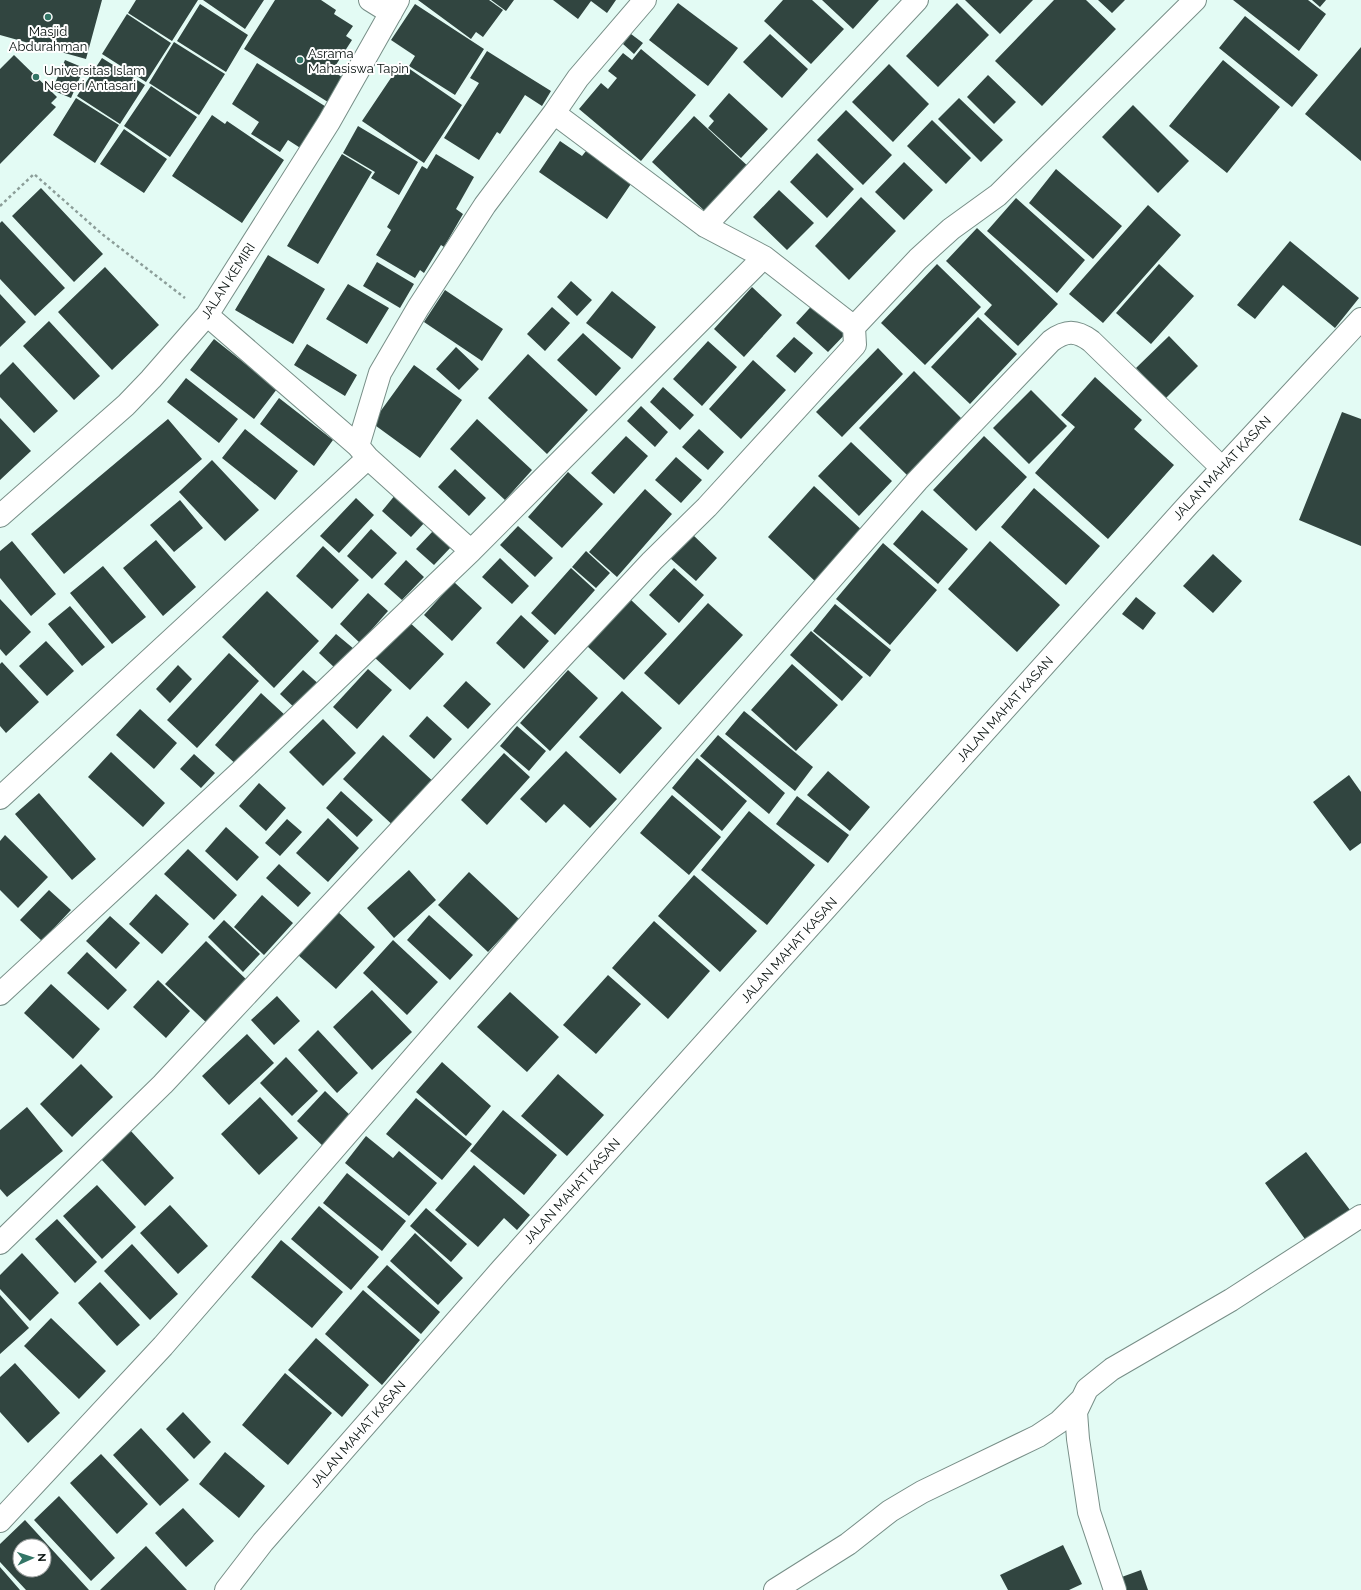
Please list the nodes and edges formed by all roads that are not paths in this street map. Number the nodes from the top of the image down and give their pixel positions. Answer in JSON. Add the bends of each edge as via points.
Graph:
{"nodes":[{"id":1,"x":370,"y":0,"type":"edge"},
{"id":2,"x":645,"y":0,"type":"edge"},
{"id":3,"x":917,"y":0,"type":"edge"},
{"id":4,"x":1195,"y":0,"type":"edge"},
{"id":5,"x":395,"y":7,"type":"edge"},
{"id":6,"x":554,"y":113,"type":"junction"},
{"id":7,"x":706,"y":226,"type":"junction"},
{"id":8,"x":764,"y":257,"type":"junction"},
{"id":9,"x":207,"y":315,"type":"junction"},
{"id":10,"x":1361,"y":318,"type":"edge"},
{"id":11,"x":854,"y":327,"type":"junction"},
{"id":12,"x":363,"y":452,"type":"junction"},
{"id":13,"x":1222,"y":468,"type":"junction"},
{"id":14,"x":0,"y":516,"type":"edge"},
{"id":15,"x":471,"y":551,"type":"junction"},
{"id":16,"x":0,"y":798,"type":"edge"},
{"id":17,"x":0,"y":994,"type":"edge"},
{"id":18,"x":1361,"y":1216,"type":"edge"},
{"id":19,"x":0,"y":1243,"type":"edge"},
{"id":20,"x":1081,"y":1400,"type":"junction"},
{"id":21,"x":1059,"y":1422,"type":"junction"},
{"id":22,"x":1078,"y":1439,"type":"junction"},
{"id":23,"x":0,"y":1521,"type":"edge"},
{"id":24,"x":233,"y":1587,"type":"edge"},
{"id":25,"x":775,"y":1590,"type":"edge"},
{"id":26,"x":1115,"y":1590,"type":"edge"}],
"edges":[{"from":1,"to":5,"type":"street"},
{"from":2,"to":6,"type":"street","via":[[578,78]]},
{"from":3,"to":7,"type":"street"},
{"from":4,"to":11,"type":"street","via":[[998,194],[951,229],[918,259]]},
{"from":5,"to":9,"type":"street","name":"JALAN KEMIRI","via":[[329,122]]},
{"from":6,"to":7,"type":"street"},
{"from":6,"to":12,"type":"street","via":[[486,205],[418,308],[380,373]]},
{"from":7,"to":8,"type":"street"},
{"from":8,"to":11,"type":"street"},
{"from":8,"to":15,"type":"street"},
{"from":9,"to":12,"type":"street"},
{"from":9,"to":14,"type":"street","name":"JALAN KEMIRI","via":[[126,405]]},
{"from":10,"to":13,"type":"street","name":"JALAN MAHAT KASAN"},
{"from":11,"to":19,"type":"street","via":[[855,345],[707,507],[652,561],[162,1084]]},
{"from":12,"to":15,"type":"street"},
{"from":12,"to":16,"type":"street"},
{"from":13,"to":23,"type":"street","via":[[1091,341],[1070,332],[1061,333],[1051,341],[917,481],[163,1346]]},
{"from":13,"to":24,"type":"street","name":"JALAN MAHAT KASAN","via":[[502,1269],[263,1542]]},
{"from":15,"to":17,"type":"street","via":[[240,772]]},
{"from":18,"to":20,"type":"street","via":[[1231,1300],[1112,1369],[1087,1389]]},
{"from":20,"to":21,"type":"street"},
{"from":20,"to":22,"type":"street","via":[[1076,1412]]},
{"from":21,"to":22,"type":"street"},
{"from":21,"to":25,"type":"street","via":[[1038,1436],[922,1492],[890,1511],[848,1544]]},
{"from":22,"to":26,"type":"street","via":[[1089,1512]]}]}
